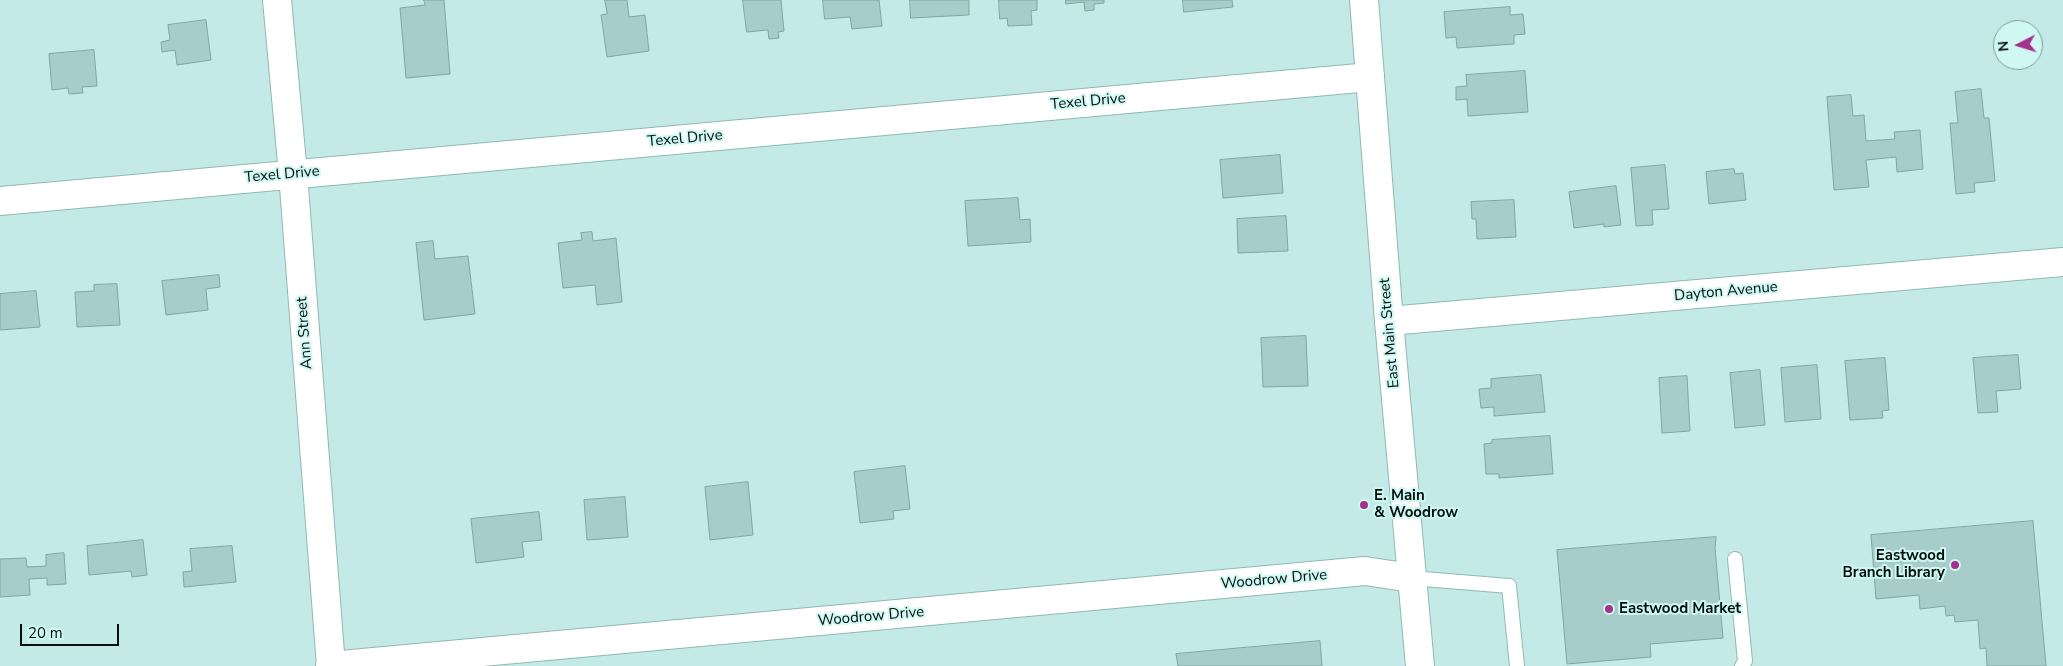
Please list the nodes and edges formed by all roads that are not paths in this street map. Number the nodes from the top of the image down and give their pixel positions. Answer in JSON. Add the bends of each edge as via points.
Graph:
{"nodes":[{"id":1,"x":277,"y":0,"type":"edge"},
{"id":2,"x":1364,"y":0,"type":"edge"},
{"id":3,"x":1370,"y":76,"type":"junction"},
{"id":4,"x":293,"y":174,"type":"junction"},
{"id":5,"x":0,"y":201,"type":"edge"},
{"id":6,"x":2063,"y":262,"type":"edge"},
{"id":7,"x":1389,"y":322,"type":"junction"},
{"id":8,"x":1735,"y":559,"type":"dead end"},
{"id":9,"x":1411,"y":578,"type":"junction"},
{"id":10,"x":330,"y":666,"type":"edge"},
{"id":11,"x":1420,"y":666,"type":"edge"},
{"id":12,"x":1517,"y":666,"type":"edge"},
{"id":13,"x":1742,"y":666,"type":"edge"}],
"edges":[{"from":1,"to":4,"type":"street","name":"Ann Street"},
{"from":2,"to":3,"type":"street","name":"East Main Street"},
{"from":3,"to":4,"type":"street","name":"Texel Drive"},
{"from":3,"to":7,"type":"street","name":"East Main Street"},
{"from":4,"to":5,"type":"street","name":"Texel Drive"},
{"from":4,"to":10,"type":"street","name":"Ann Street"},
{"from":6,"to":7,"type":"street","name":"Dayton Avenue"},
{"from":7,"to":9,"type":"street","name":"East Main Street"},
{"from":8,"to":13,"type":"lane"},
{"from":9,"to":10,"type":"street","name":"Woodrow Drive","via":[[1365,571]]},
{"from":9,"to":11,"type":"street","name":"East Main Street"},
{"from":9,"to":12,"type":"lane","via":[[1509,586]]}]}
